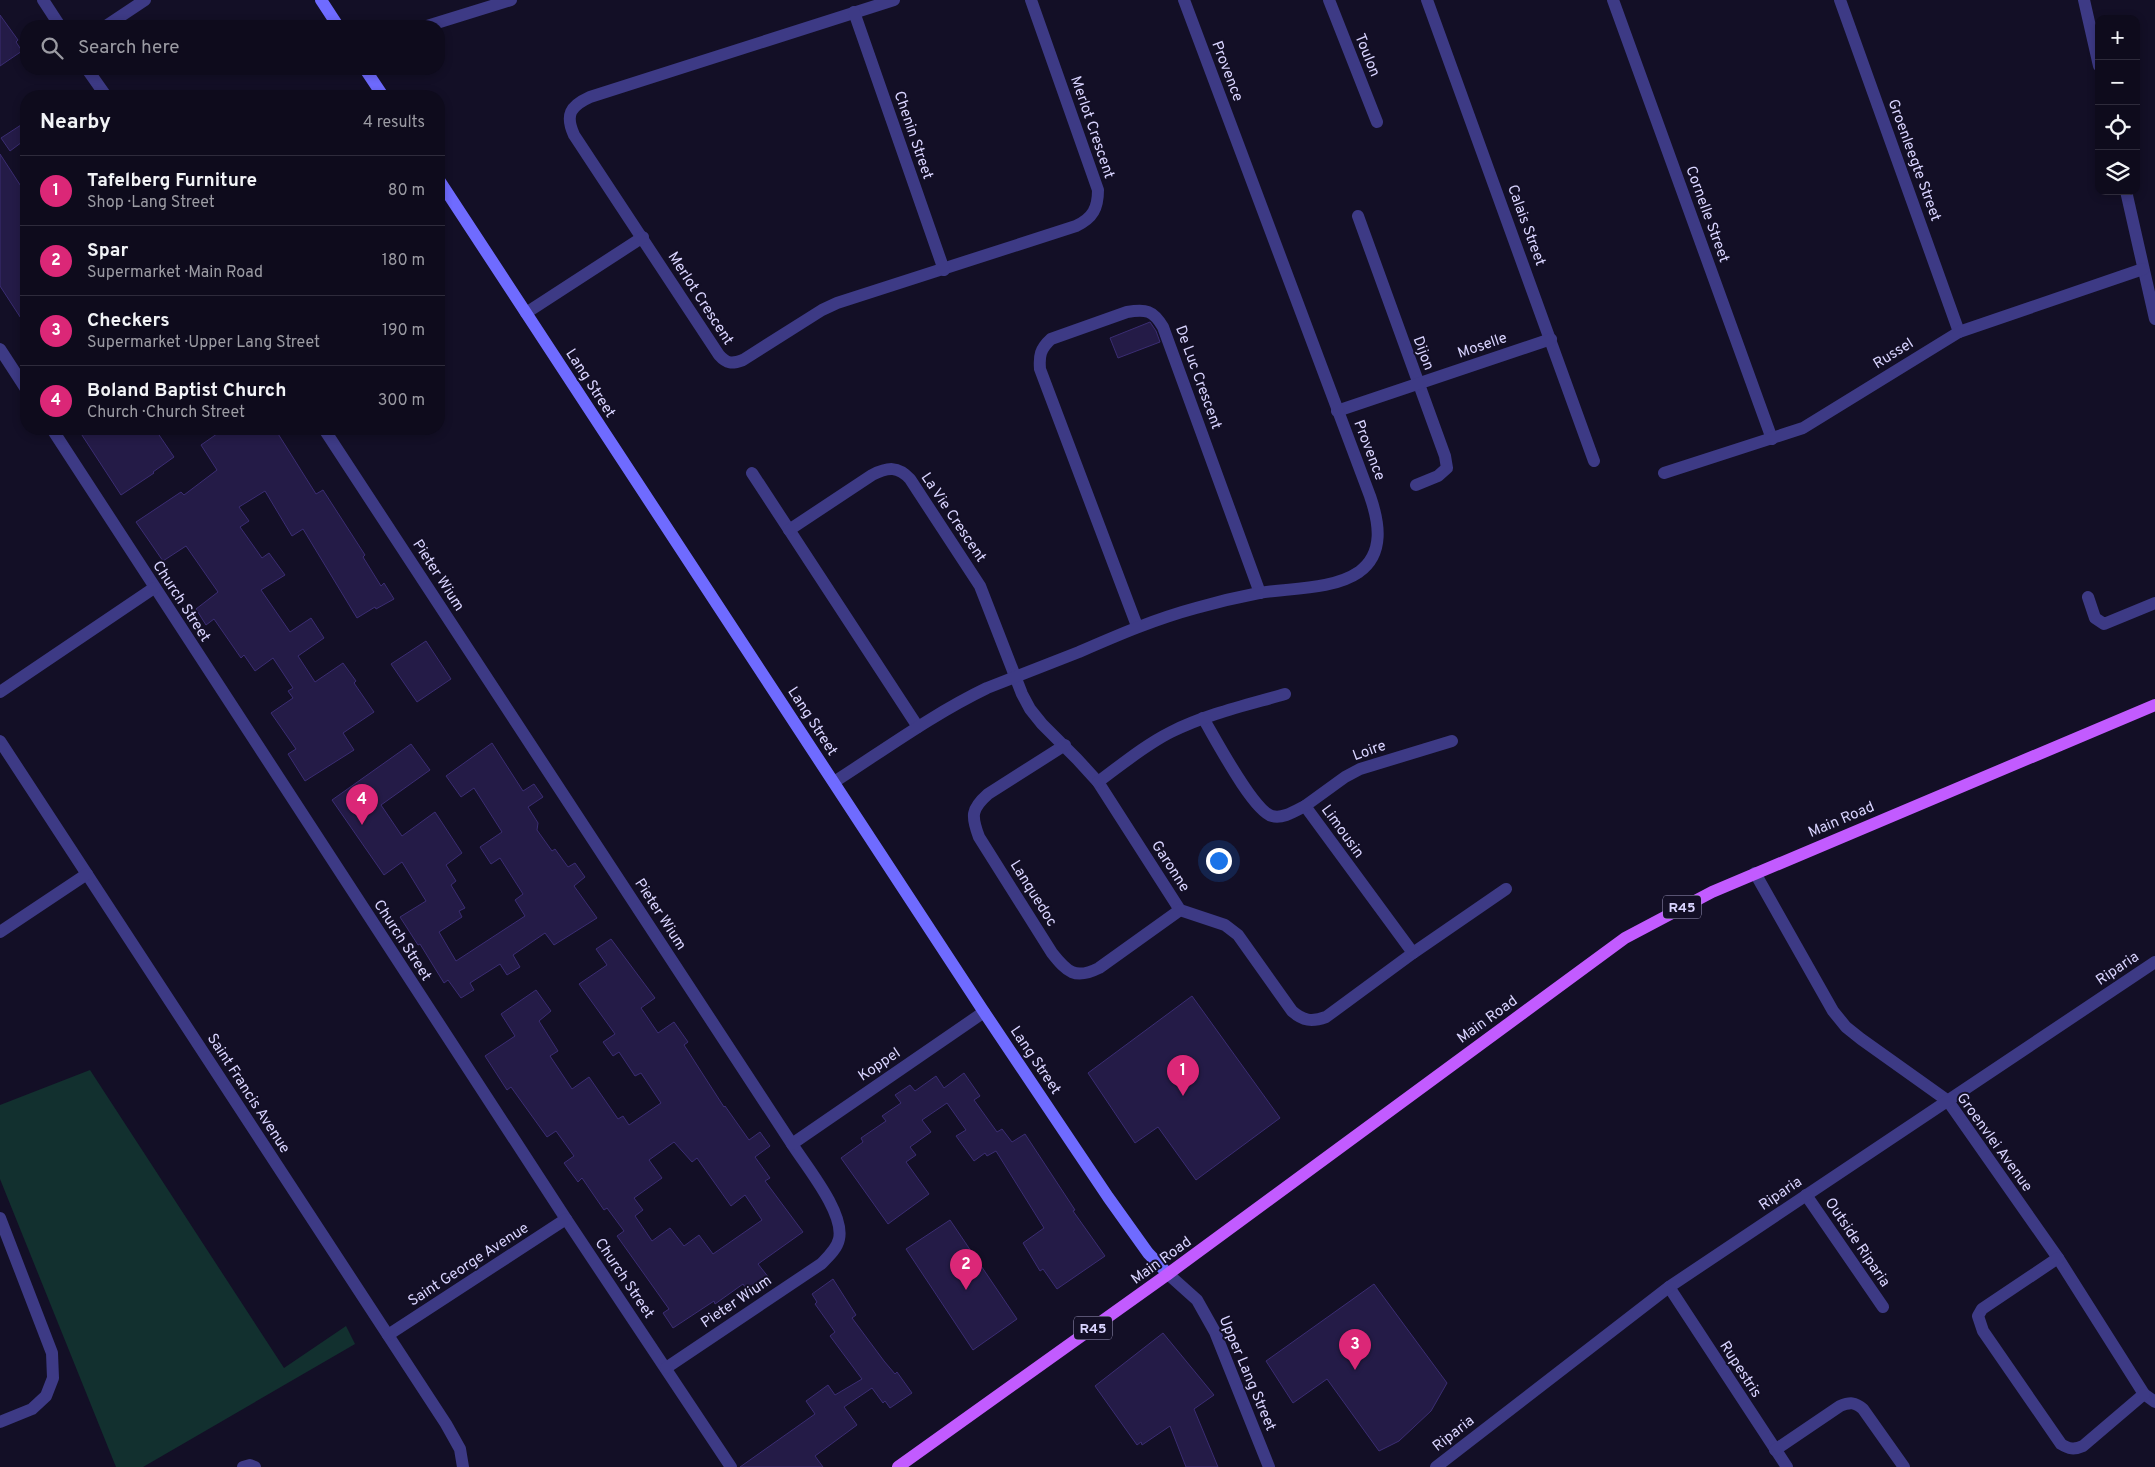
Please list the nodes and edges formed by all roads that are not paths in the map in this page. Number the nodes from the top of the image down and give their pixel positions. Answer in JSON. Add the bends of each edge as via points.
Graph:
{"nodes":[{"id":1,"x":43,"y":0,"type":"edge"},
{"id":2,"x":145,"y":0,"type":"edge"},
{"id":3,"x":321,"y":0,"type":"edge"},
{"id":4,"x":511,"y":0,"type":"edge"},
{"id":5,"x":894,"y":0,"type":"edge"},
{"id":6,"x":1031,"y":0,"type":"edge"},
{"id":7,"x":1184,"y":0,"type":"edge"},
{"id":8,"x":1329,"y":0,"type":"edge"},
{"id":9,"x":1427,"y":0,"type":"edge"},
{"id":10,"x":1613,"y":0,"type":"edge"},
{"id":11,"x":1840,"y":0,"type":"edge"},
{"id":12,"x":2084,"y":0,"type":"edge"},
{"id":13,"x":854,"y":12,"type":"junction"},
{"id":14,"x":56,"y":20,"type":"edge"},
{"id":15,"x":115,"y":20,"type":"edge"},
{"id":16,"x":334,"y":20,"type":"edge"},
{"id":17,"x":445,"y":20,"type":"edge"},
{"id":18,"x":2098,"y":60,"type":"edge"},
{"id":19,"x":92,"y":75,"type":"edge"},
{"id":20,"x":369,"y":75,"type":"edge"},
{"id":21,"x":102,"y":90,"type":"edge"},
{"id":22,"x":379,"y":90,"type":"edge"},
{"id":23,"x":1377,"y":122,"type":"dead end"},
{"id":24,"x":445,"y":189,"type":"edge"},
{"id":25,"x":2127,"y":195,"type":"edge"},
{"id":26,"x":1358,"y":216,"type":"dead end"},
{"id":27,"x":643,"y":238,"type":"junction"},
{"id":28,"x":2143,"y":269,"type":"junction"},
{"id":29,"x":944,"y":270,"type":"junction"},
{"id":30,"x":526,"y":314,"type":"junction"},
{"id":31,"x":2155,"y":319,"type":"edge"},
{"id":32,"x":1960,"y":332,"type":"junction"},
{"id":33,"x":1551,"y":339,"type":"junction"},
{"id":34,"x":0,"y":349,"type":"edge"},
{"id":35,"x":20,"y":380,"type":"edge"},
{"id":36,"x":1418,"y":384,"type":"junction"},
{"id":37,"x":1337,"y":411,"type":"junction"},
{"id":38,"x":56,"y":435,"type":"edge"},
{"id":39,"x":328,"y":435,"type":"edge"},
{"id":40,"x":1772,"y":439,"type":"junction"},
{"id":41,"x":1594,"y":461,"type":"dead end"},
{"id":42,"x":752,"y":473,"type":"dead end"},
{"id":43,"x":1664,"y":473,"type":"dead end"},
{"id":44,"x":1416,"y":485,"type":"dead end"},
{"id":45,"x":789,"y":530,"type":"junction"},
{"id":46,"x":154,"y":588,"type":"junction"},
{"id":47,"x":1260,"y":593,"type":"junction"},
{"id":48,"x":2088,"y":597,"type":"dead end"},
{"id":49,"x":2155,"y":603,"type":"edge"},
{"id":50,"x":1137,"y":626,"type":"junction"},
{"id":51,"x":1015,"y":677,"type":"junction"},
{"id":52,"x":0,"y":692,"type":"edge"},
{"id":53,"x":1285,"y":694,"type":"dead end"},
{"id":54,"x":2155,"y":705,"type":"edge"},
{"id":55,"x":1203,"y":718,"type":"junction"},
{"id":56,"x":918,"y":727,"type":"junction"},
{"id":57,"x":0,"y":741,"type":"edge"},
{"id":58,"x":1452,"y":741,"type":"dead end"},
{"id":59,"x":1065,"y":745,"type":"junction"},
{"id":60,"x":834,"y":782,"type":"junction"},
{"id":61,"x":1098,"y":782,"type":"junction"},
{"id":62,"x":1304,"y":806,"type":"junction"},
{"id":63,"x":1755,"y":873,"type":"junction"},
{"id":64,"x":87,"y":874,"type":"junction"},
{"id":65,"x":1506,"y":889,"type":"dead end"},
{"id":66,"x":1180,"y":910,"type":"junction"},
{"id":67,"x":0,"y":932,"type":"edge"},
{"id":68,"x":1413,"y":953,"type":"junction"},
{"id":69,"x":2155,"y":962,"type":"edge"},
{"id":70,"x":984,"y":1012,"type":"junction"},
{"id":71,"x":1948,"y":1101,"type":"junction"},
{"id":72,"x":792,"y":1144,"type":"junction"},
{"id":73,"x":1806,"y":1195,"type":"junction"},
{"id":74,"x":0,"y":1218,"type":"edge"},
{"id":75,"x":566,"y":1220,"type":"junction"},
{"id":76,"x":2058,"y":1258,"type":"junction"},
{"id":77,"x":1168,"y":1274,"type":"junction"},
{"id":78,"x":1669,"y":1287,"type":"junction"},
{"id":79,"x":1883,"y":1308,"type":"dead end"},
{"id":80,"x":388,"y":1335,"type":"junction"},
{"id":81,"x":666,"y":1368,"type":"junction"},
{"id":82,"x":2144,"y":1394,"type":"junction"},
{"id":83,"x":2155,"y":1402,"type":"edge"},
{"id":84,"x":0,"y":1422,"type":"edge"},
{"id":85,"x":1775,"y":1450,"type":"junction"},
{"id":86,"x":242,"y":1467,"type":"edge"},
{"id":87,"x":255,"y":1467,"type":"edge"},
{"id":88,"x":463,"y":1467,"type":"edge"},
{"id":89,"x":731,"y":1467,"type":"edge"},
{"id":90,"x":898,"y":1467,"type":"edge"},
{"id":91,"x":1269,"y":1467,"type":"edge"},
{"id":92,"x":1436,"y":1467,"type":"edge"},
{"id":93,"x":1787,"y":1467,"type":"edge"},
{"id":94,"x":1904,"y":1467,"type":"edge"}],
"edges":[{"from":1,"to":14,"type":"street"},
{"from":2,"to":15,"type":"street"},
{"from":3,"to":16,"type":"street"},
{"from":4,"to":17,"type":"street"},
{"from":5,"to":13,"type":"street","name":"Merlot Crescent"},
{"from":6,"to":29,"type":"street","name":"Merlot Crescent","via":[[1098,190],[1098,203],[1087,221],[1076,226]]},
{"from":7,"to":37,"type":"street","name":"Provence"},
{"from":8,"to":23,"type":"street","name":"Toulon"},
{"from":9,"to":33,"type":"street","name":"Calais Street"},
{"from":10,"to":40,"type":"street","name":"Cornelle Street"},
{"from":11,"to":32,"type":"street","name":"Groenleegte Street"},
{"from":12,"to":18,"type":"street"},
{"from":13,"to":27,"type":"street","name":"Merlot Crescent","via":[[590,97],[574,106],[569,116],[574,135]]},
{"from":13,"to":29,"type":"street","name":"Chenin Street"},
{"from":19,"to":21,"type":"street"},
{"from":20,"to":22,"type":"street"},
{"from":24,"to":30,"type":"street","name":"Lang Street"},
{"from":25,"to":28,"type":"street"},
{"from":26,"to":36,"type":"street","name":"Dijon"},
{"from":27,"to":29,"type":"street","name":"Merlot Crescent","via":[[719,355],[726,363],[734,364],[836,303]]},
{"from":27,"to":30,"type":"street"},
{"from":28,"to":31,"type":"street"},
{"from":28,"to":32,"type":"street","name":"Russel"},
{"from":30,"to":60,"type":"street","name":"Lang Street"},
{"from":32,"to":40,"type":"street","name":"Russel","via":[[1826,415],[1803,428]]},
{"from":33,"to":36,"type":"street","name":"Moselle"},
{"from":33,"to":41,"type":"street","name":"Calais Street"},
{"from":34,"to":35,"type":"street"},
{"from":36,"to":37,"type":"street","name":"Moselle"},
{"from":36,"to":44,"type":"street","name":"Dijon","via":[[1447,468],[1444,473]]},
{"from":37,"to":47,"type":"street","name":"Provence","via":[[1376,513],[1379,530],[1374,554],[1368,564],[1345,578],[1322,585]]},
{"from":38,"to":46,"type":"street","name":"Church Street"},
{"from":39,"to":72,"type":"street","name":"Pieter Wium"},
{"from":40,"to":43,"type":"street","name":"Russel"},
{"from":42,"to":45,"type":"street"},
{"from":45,"to":51,"type":"street","name":"La Vie Crescent","via":[[872,475],[894,468],[902,471],[980,586]]},
{"from":45,"to":56,"type":"street"},
{"from":46,"to":52,"type":"street"},
{"from":46,"to":75,"type":"street","name":"Church Street"},
{"from":47,"to":50,"type":"street","name":"Provence"},
{"from":47,"to":50,"type":"street","name":"De Luc Crescent","via":[[1163,327],[1157,316],[1149,312],[1127,312],[1050,339],[1042,347],[1039,358]]},
{"from":48,"to":49,"type":"street","via":[[2095,618],[2104,624]]},
{"from":50,"to":51,"type":"street","name":"Provence"},
{"from":51,"to":56,"type":"street","via":[[965,699]]},
{"from":51,"to":59,"type":"street","name":"Garonne","via":[[1030,709]]},
{"from":53,"to":55,"type":"street"},
{"from":54,"to":63,"type":"main road","name":"Main Road","number":"R45"},
{"from":55,"to":61,"type":"street","via":[[1162,737]]},
{"from":55,"to":62,"type":"street","name":"Limousin","via":[[1251,797],[1266,813],[1282,816]]},
{"from":56,"to":60,"type":"street"},
{"from":57,"to":64,"type":"street","name":"Saint Francis Avenue"},
{"from":58,"to":62,"type":"street","name":"Loire","via":[[1360,769]]},
{"from":59,"to":61,"type":"street","name":"Garonne"},
{"from":59,"to":66,"type":"street","name":"Lanquedoc","via":[[988,794],[978,802],[973,812],[979,837],[1052,953],[1064,968],[1075,974],[1087,974]]},
{"from":60,"to":70,"type":"street","name":"Lang Street"},
{"from":61,"to":66,"type":"street","name":"Garonne"},
{"from":62,"to":68,"type":"street","name":"Limousin"},
{"from":63,"to":71,"type":"street","name":"Groenvlei Avenue","via":[[1833,1011],[1846,1027]]},
{"from":63,"to":77,"type":"main road","name":"Main Road","number":"R45","via":[[1625,938]]},
{"from":64,"to":67,"type":"street"},
{"from":64,"to":80,"type":"street","name":"Saint Francis Avenue"},
{"from":65,"to":68,"type":"street","name":"Garonne"},
{"from":66,"to":68,"type":"street","name":"Garonne","via":[[1225,925],[1238,934],[1292,1011],[1307,1020],[1326,1017]]},
{"from":69,"to":71,"type":"street","name":"Riparia"},
{"from":70,"to":72,"type":"street","name":"Koppel"},
{"from":70,"to":77,"type":"street","name":"Lang Street","via":[[1148,1254]]},
{"from":71,"to":73,"type":"street","name":"Riparia"},
{"from":71,"to":76,"type":"street","name":"Groenvlei Avenue"},
{"from":72,"to":81,"type":"street","name":"Pieter Wium","via":[[838,1221],[839,1239],[833,1251],[821,1264]]},
{"from":73,"to":78,"type":"street","name":"Riparia"},
{"from":73,"to":79,"type":"street","name":"Outside Riparia"},
{"from":74,"to":84,"type":"street","via":[[52,1353],[53,1378],[46,1396],[32,1409]]},
{"from":75,"to":80,"type":"street","name":"Saint George Avenue"},
{"from":75,"to":81,"type":"street","name":"Church Street"},
{"from":76,"to":82,"type":"street","name":"Groenvlei Avenue"},
{"from":76,"to":82,"type":"street","via":[[1982,1309],[1978,1316],[1982,1331],[2061,1444],[2068,1448],[2083,1446]]},
{"from":77,"to":90,"type":"main road","name":"Main Road","number":"R45"},
{"from":77,"to":91,"type":"street","name":"Upper Lang Street","via":[[1197,1300],[1215,1332]]},
{"from":78,"to":85,"type":"street","name":"Rupestris"},
{"from":78,"to":92,"type":"street","name":"Riparia"},
{"from":80,"to":88,"type":"street","name":"Saint Francis Avenue","via":[[446,1424],[460,1449]]},
{"from":81,"to":89,"type":"street","name":"Church Street"},
{"from":82,"to":83,"type":"street","name":"Groenvlei Avenue"},
{"from":85,"to":93,"type":"street","name":"Rupestris"},
{"from":85,"to":94,"type":"street","via":[[1840,1406],[1856,1404],[1863,1409]]},
{"from":86,"to":87,"type":"street"}]}
